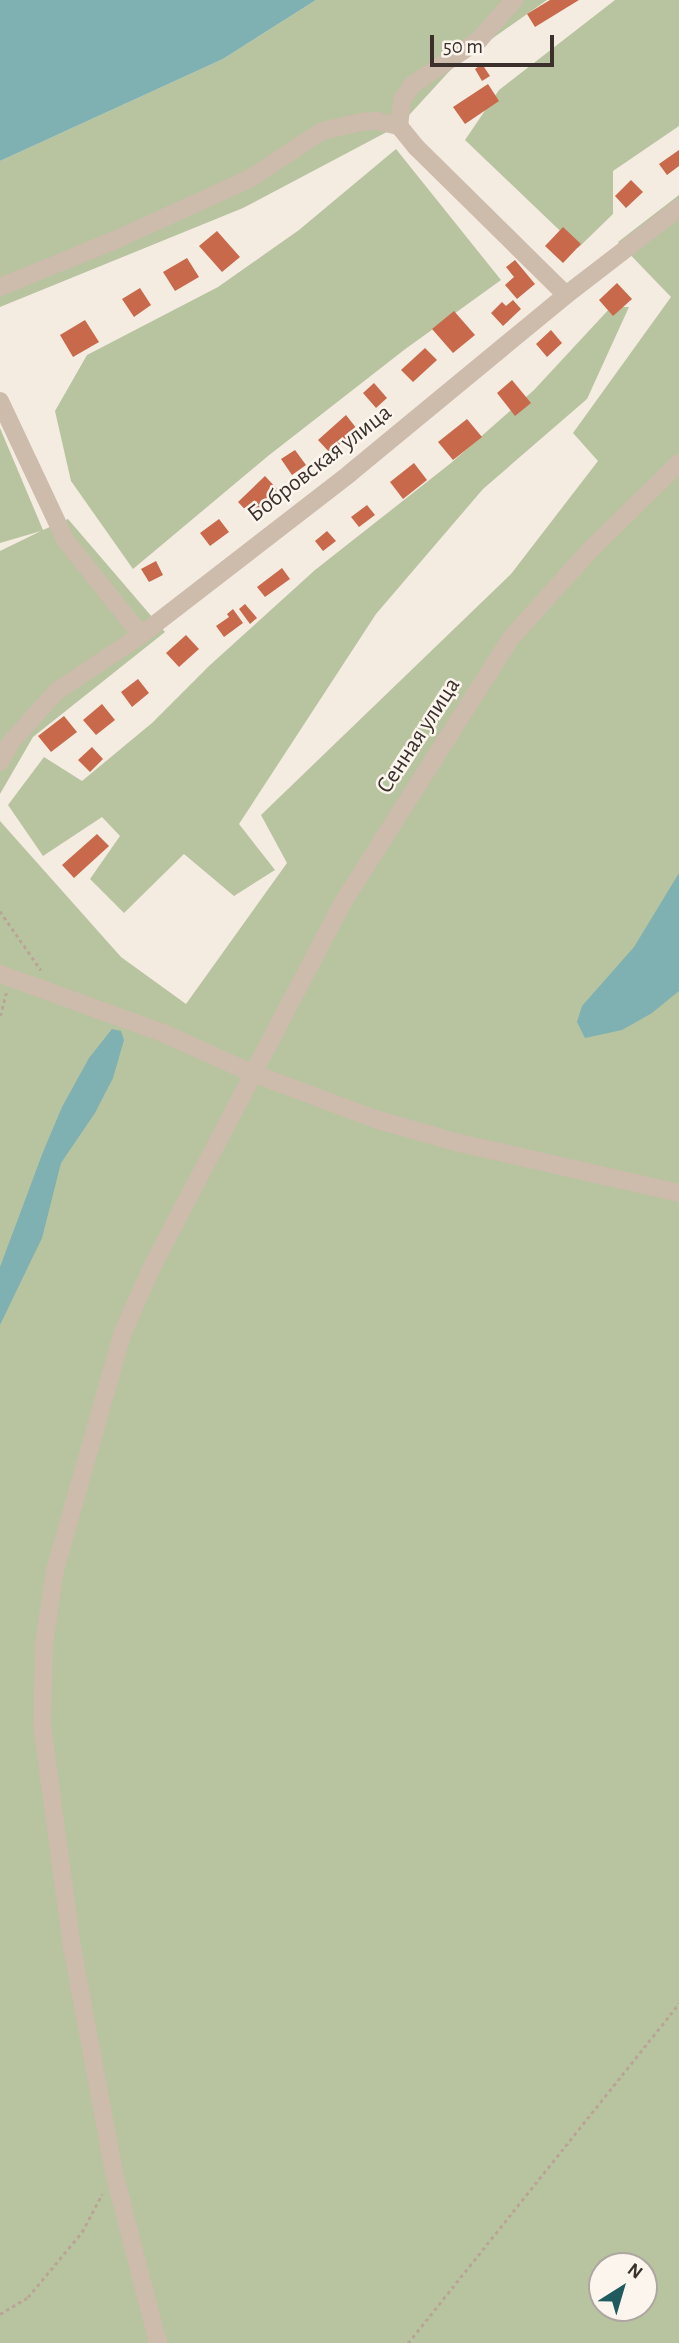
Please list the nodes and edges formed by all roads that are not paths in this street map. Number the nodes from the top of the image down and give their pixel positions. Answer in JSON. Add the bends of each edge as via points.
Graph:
{"nodes":[{"id":1,"x":514,"y":0,"type":"edge"},
{"id":2,"x":399,"y":126,"type":"junction"},
{"id":3,"x":678,"y":209,"type":"edge"},
{"id":4,"x":0,"y":287,"type":"edge"},
{"id":5,"x":566,"y":295,"type":"junction"},
{"id":6,"x":0,"y":401,"type":"edge"},
{"id":7,"x":679,"y":463,"type":"edge"},
{"id":8,"x":141,"y":635,"type":"junction"},
{"id":9,"x":0,"y":762,"type":"edge"},
{"id":10,"x":5,"y":975,"type":"edge"},
{"id":11,"x":252,"y":1073,"type":"junction"},
{"id":12,"x":679,"y":1194,"type":"edge"},
{"id":13,"x":158,"y":2343,"type":"edge"}],
"edges":[{"from":1,"to":2,"type":"street","via":[[479,40],[412,85],[402,100]]},
{"from":2,"to":4,"type":"street","via":[[361,122],[322,131],[251,178]]},
{"from":2,"to":5,"type":"street"},
{"from":3,"to":5,"type":"street","name":"Бобровская улица"},
{"from":5,"to":8,"type":"street","name":"Бобровская улица","via":[[349,474]]},
{"from":6,"to":8,"type":"street","via":[[66,541]]},
{"from":7,"to":11,"type":"street","name":"Сенная улица","via":[[589,551],[511,638],[342,904]]},
{"from":8,"to":9,"type":"street","name":"Бобровская улица","via":[[57,691],[11,741]]},
{"from":10,"to":11,"type":"street","via":[[163,1033]]},
{"from":11,"to":12,"type":"street","via":[[402,1127]]},
{"from":11,"to":13,"type":"street","name":"Сенная улица","via":[[123,1332],[55,1570],[44,1644],[42,1724],[72,1947],[114,2173]]}]}
